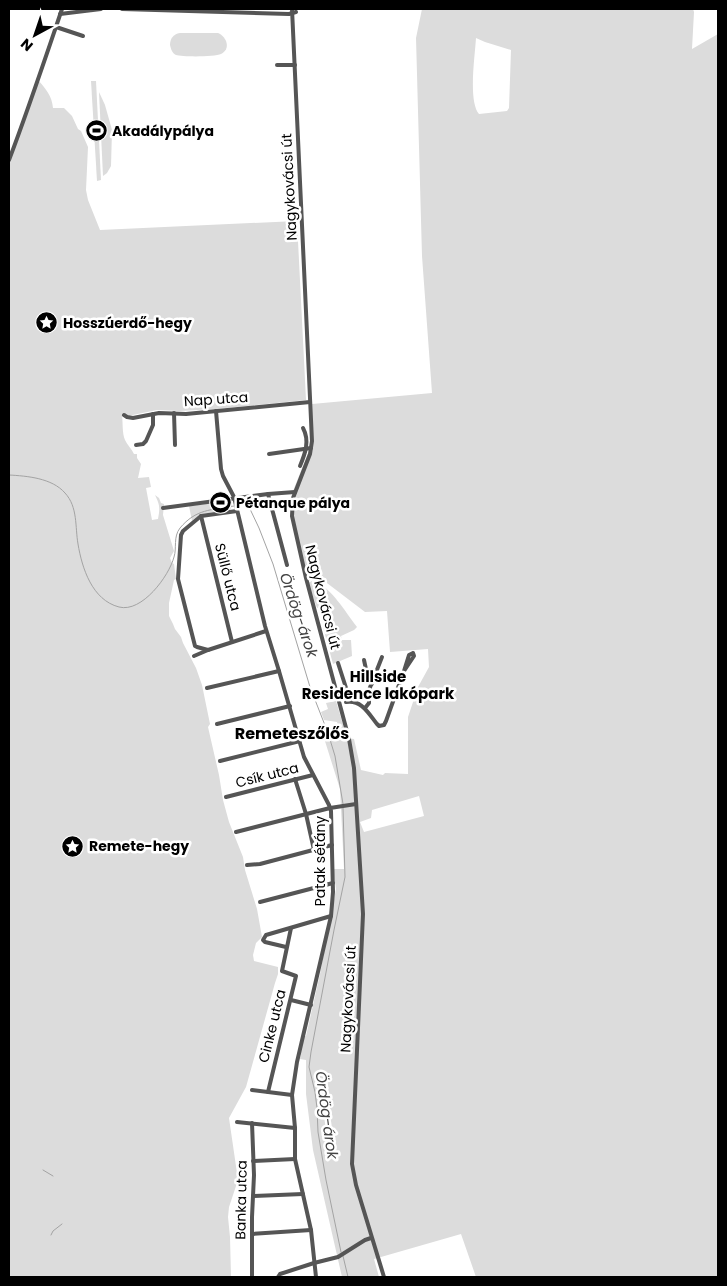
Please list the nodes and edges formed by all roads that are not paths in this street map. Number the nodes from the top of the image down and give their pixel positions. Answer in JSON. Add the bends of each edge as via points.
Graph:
{"nodes":[{"id":1,"x":62,"y":9,"type":"edge"},
{"id":2,"x":101,"y":9,"type":"edge"},
{"id":3,"x":122,"y":9,"type":"edge"},
{"id":4,"x":149,"y":9,"type":"edge"},
{"id":5,"x":199,"y":10,"type":"edge"},
{"id":6,"x":246,"y":10,"type":"edge"},
{"id":7,"x":292,"y":12,"type":"edge"},
{"id":8,"x":60,"y":14,"type":"junction"},
{"id":9,"x":56,"y":27,"type":"junction"},
{"id":10,"x":83,"y":36,"type":"dead end"},
{"id":11,"x":277,"y":65,"type":"dead end"},
{"id":12,"x":295,"y":65,"type":"junction"},
{"id":13,"x":9,"y":160,"type":"edge"},
{"id":14,"x":310,"y":402,"type":"junction"},
{"id":15,"x":216,"y":412,"type":"junction"},
{"id":16,"x":174,"y":413,"type":"junction"},
{"id":17,"x":153,"y":414,"type":"junction"},
{"id":18,"x":124,"y":415,"type":"dead end"},
{"id":19,"x":303,"y":428,"type":"dead end"},
{"id":20,"x":136,"y":445,"type":"dead end"},
{"id":21,"x":175,"y":445,"type":"dead end"},
{"id":22,"x":309,"y":449,"type":"junction"},
{"id":23,"x":269,"y":454,"type":"dead end"},
{"id":24,"x":300,"y":466,"type":"dead end"},
{"id":25,"x":295,"y":492,"type":"junction"},
{"id":26,"x":268,"y":494,"type":"junction"},
{"id":27,"x":234,"y":500,"type":"junction"},
{"id":28,"x":163,"y":508,"type":"dead end"},
{"id":29,"x":237,"y":511,"type":"junction"},
{"id":30,"x":201,"y":516,"type":"junction"},
{"id":31,"x":287,"y":565,"type":"dead end"},
{"id":32,"x":266,"y":631,"type":"junction"},
{"id":33,"x":232,"y":642,"type":"junction"},
{"id":34,"x":208,"y":650,"type":"junction"},
{"id":35,"x":194,"y":656,"type":"dead end"},
{"id":36,"x":382,"y":657,"type":"dead end"},
{"id":37,"x":364,"y":660,"type":"dead end"},
{"id":38,"x":338,"y":664,"type":"dead end"},
{"id":39,"x":279,"y":670,"type":"junction"},
{"id":40,"x":404,"y":671,"type":"dead end"},
{"id":41,"x":372,"y":684,"type":"junction"},
{"id":42,"x":207,"y":688,"type":"dead end"},
{"id":43,"x":351,"y":701,"type":"junction"},
{"id":44,"x":346,"y":702,"type":"dead end"},
{"id":45,"x":290,"y":706,"type":"junction"},
{"id":46,"x":365,"y":708,"type":"junction"},
{"id":47,"x":217,"y":724,"type":"dead end"},
{"id":48,"x":300,"y":741,"type":"junction"},
{"id":49,"x":220,"y":761,"type":"dead end"},
{"id":50,"x":313,"y":775,"type":"junction"},
{"id":51,"x":295,"y":779,"type":"junction"},
{"id":52,"x":226,"y":797,"type":"dead end"},
{"id":53,"x":356,"y":804,"type":"junction"},
{"id":54,"x":330,"y":808,"type":"junction"},
{"id":55,"x":306,"y":814,"type":"junction"},
{"id":56,"x":236,"y":832,"type":"dead end"},
{"id":57,"x":332,"y":845,"type":"junction"},
{"id":58,"x":314,"y":850,"type":"junction"},
{"id":59,"x":247,"y":865,"type":"dead end"},
{"id":60,"x":333,"y":883,"type":"junction"},
{"id":61,"x":260,"y":902,"type":"dead end"},
{"id":62,"x":331,"y":916,"type":"junction"},
{"id":63,"x":292,"y":928,"type":"junction"},
{"id":64,"x":286,"y":947,"type":"junction"},
{"id":65,"x":291,"y":1000,"type":"junction"},
{"id":66,"x":311,"y":1005,"type":"junction"},
{"id":67,"x":252,"y":1090,"type":"dead end"},
{"id":68,"x":268,"y":1092,"type":"junction"},
{"id":69,"x":292,"y":1095,"type":"junction"},
{"id":70,"x":237,"y":1122,"type":"dead end"},
{"id":71,"x":252,"y":1123,"type":"junction"},
{"id":72,"x":295,"y":1128,"type":"junction"},
{"id":73,"x":295,"y":1159,"type":"junction"},
{"id":74,"x":253,"y":1161,"type":"junction"},
{"id":75,"x":303,"y":1194,"type":"junction"},
{"id":76,"x":253,"y":1196,"type":"junction"},
{"id":77,"x":311,"y":1230,"type":"junction"},
{"id":78,"x":252,"y":1234,"type":"junction"},
{"id":79,"x":371,"y":1238,"type":"junction"},
{"id":80,"x":314,"y":1263,"type":"junction"},
{"id":81,"x":252,"y":1277,"type":"edge"},
{"id":82,"x":278,"y":1277,"type":"edge"},
{"id":83,"x":316,"y":1277,"type":"edge"},
{"id":84,"x":384,"y":1277,"type":"edge"}],
"edges":[{"from":1,"to":8,"type":"street"},
{"from":2,"to":8,"type":"street"},
{"from":3,"to":4,"type":"street"},
{"from":4,"to":5,"type":"street"},
{"from":5,"to":6,"type":"street"},
{"from":6,"to":7,"type":"street"},
{"from":7,"to":12,"type":"street","name":"Nagykovácsi út"},
{"from":8,"to":9,"type":"street"},
{"from":9,"to":10,"type":"street"},
{"from":9,"to":13,"type":"street"},
{"from":11,"to":12,"type":"street"},
{"from":12,"to":14,"type":"street","name":"Nagykovácsi út"},
{"from":14,"to":15,"type":"street","name":"Nap utca"},
{"from":14,"to":22,"type":"street","name":"Nagykovácsi út"},
{"from":15,"to":16,"type":"street","name":"Nap utca"},
{"from":15,"to":27,"type":"street","name":"Patak sétány","via":[[221,469]]},
{"from":16,"to":17,"type":"street","name":"Nap utca"},
{"from":16,"to":21,"type":"street"},
{"from":17,"to":18,"type":"street","name":"Nap utca","via":[[133,418]]},
{"from":17,"to":20,"type":"street","via":[[154,422],[146,441]]},
{"from":19,"to":22,"type":"street"},
{"from":22,"to":23,"type":"street"},
{"from":22,"to":24,"type":"street"},
{"from":22,"to":25,"type":"street","name":"Nagykovácsi út","via":[[309,458]]},
{"from":25,"to":26,"type":"street"},
{"from":25,"to":53,"type":"street","name":"Nagykovácsi út","via":[[292,516],[349,739]]},
{"from":26,"to":27,"type":"street"},
{"from":26,"to":31,"type":"street"},
{"from":27,"to":28,"type":"street"},
{"from":27,"to":29,"type":"street","name":"Patak sétány"},
{"from":29,"to":30,"type":"street"},
{"from":29,"to":32,"type":"street","name":"Patak sétány"},
{"from":30,"to":33,"type":"street","name":"Süllő utca"},
{"from":30,"to":34,"type":"street","via":[[183,531],[180,538],[179,581],[196,646]]},
{"from":32,"to":33,"type":"street"},
{"from":32,"to":39,"type":"street","name":"Patak sétány"},
{"from":33,"to":34,"type":"street"},
{"from":34,"to":35,"type":"street"},
{"from":36,"to":41,"type":"street"},
{"from":37,"to":41,"type":"street"},
{"from":38,"to":43,"type":"street"},
{"from":39,"to":42,"type":"street"},
{"from":39,"to":45,"type":"street","name":"Patak sétány"},
{"from":40,"to":46,"type":"street","via":[[384,725],[379,726]]},
{"from":41,"to":46,"type":"street"},
{"from":43,"to":44,"type":"street"},
{"from":43,"to":46,"type":"street"},
{"from":45,"to":47,"type":"street"},
{"from":45,"to":48,"type":"street","name":"Patak sétány"},
{"from":48,"to":49,"type":"street"},
{"from":48,"to":50,"type":"street","name":"Patak sétány"},
{"from":50,"to":51,"type":"street","name":"Csík utca"},
{"from":50,"to":54,"type":"street","name":"Patak sétány"},
{"from":51,"to":52,"type":"street","name":"Csík utca"},
{"from":51,"to":55,"type":"street"},
{"from":53,"to":54,"type":"street"},
{"from":53,"to":79,"type":"street","name":"Nagykovácsi út","via":[[363,914],[352,1164]]},
{"from":54,"to":55,"type":"street"},
{"from":54,"to":57,"type":"street","name":"Patak sétány"},
{"from":55,"to":56,"type":"street"},
{"from":55,"to":58,"type":"street"},
{"from":57,"to":58,"type":"street"},
{"from":57,"to":60,"type":"street","name":"Patak sétány"},
{"from":58,"to":59,"type":"street"},
{"from":60,"to":61,"type":"street"},
{"from":60,"to":62,"type":"street","name":"Patak sétány"},
{"from":62,"to":63,"type":"street"},
{"from":62,"to":66,"type":"street","name":"Patak sétány"},
{"from":63,"to":64,"type":"street","name":"Cinke utca"},
{"from":63,"to":64,"type":"street","via":[[266,934],[263,938],[265,942]]},
{"from":64,"to":65,"type":"street","name":"Cinke utca","via":[[282,971],[296,976]]},
{"from":65,"to":66,"type":"street"},
{"from":65,"to":68,"type":"street","name":"Cinke utca"},
{"from":66,"to":69,"type":"street","name":"Patak sétány"},
{"from":67,"to":68,"type":"street"},
{"from":68,"to":69,"type":"street"},
{"from":69,"to":72,"type":"street","name":"Patak sétány"},
{"from":70,"to":71,"type":"street"},
{"from":71,"to":72,"type":"street"},
{"from":71,"to":74,"type":"street","name":"Banka utca"},
{"from":72,"to":73,"type":"street","name":"Patak sétány"},
{"from":73,"to":74,"type":"street"},
{"from":73,"to":75,"type":"street","name":"Patak sétány"},
{"from":74,"to":76,"type":"street","name":"Banka utca"},
{"from":75,"to":76,"type":"street"},
{"from":75,"to":77,"type":"street","name":"Patak sétány"},
{"from":76,"to":78,"type":"street","name":"Banka utca"},
{"from":77,"to":78,"type":"street"},
{"from":77,"to":80,"type":"street","name":"Patak sétány"},
{"from":78,"to":81,"type":"street","name":"Banka utca"},
{"from":79,"to":80,"type":"street","via":[[338,1257]]},
{"from":79,"to":84,"type":"street","name":"Nagykovácsi út"},
{"from":80,"to":82,"type":"street"},
{"from":80,"to":83,"type":"street","name":"Patak sétány"}]}
